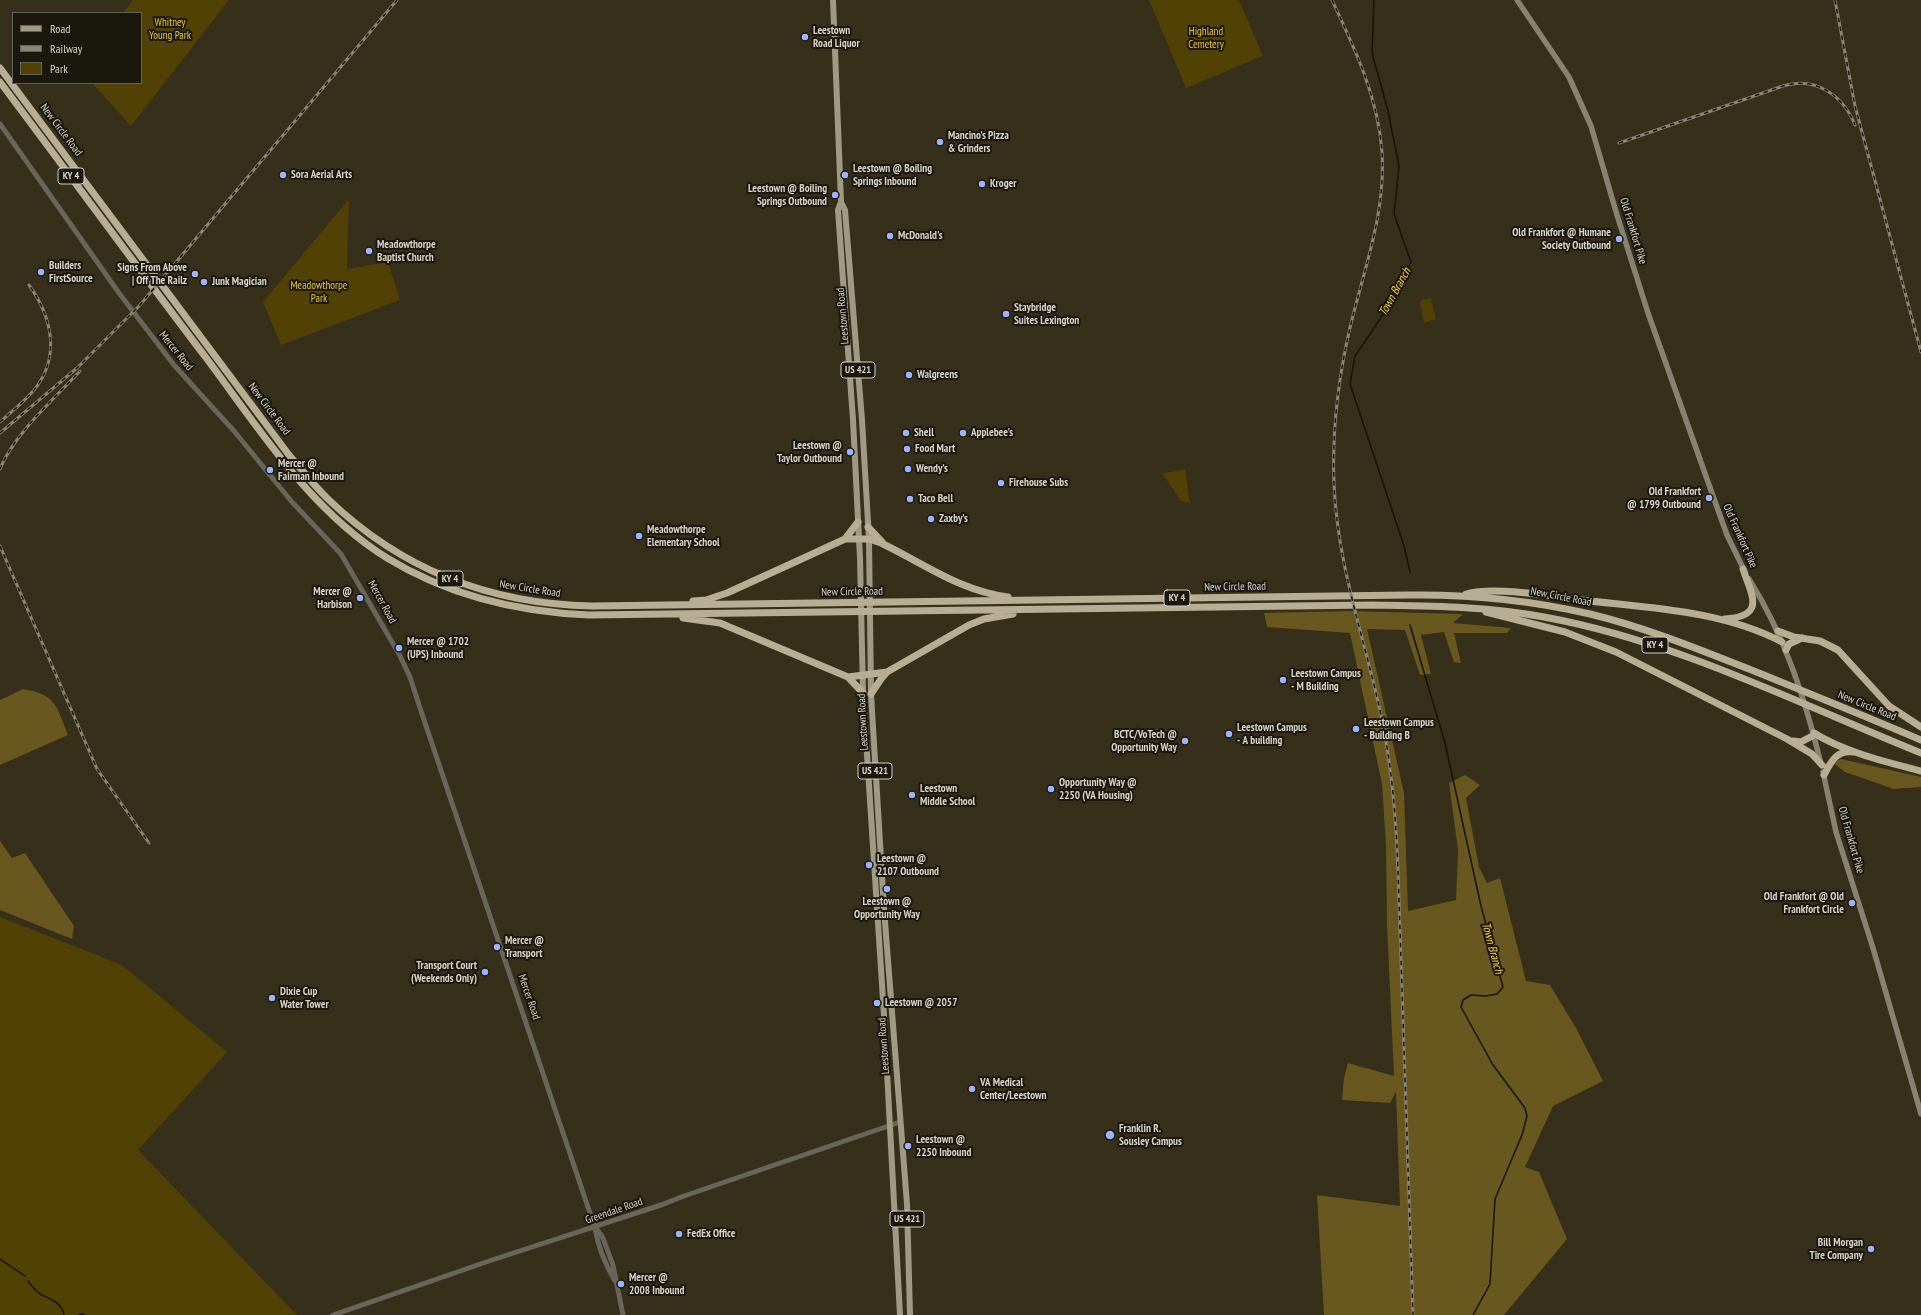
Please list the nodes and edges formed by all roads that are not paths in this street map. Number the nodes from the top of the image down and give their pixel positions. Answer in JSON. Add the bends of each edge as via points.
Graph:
{"nodes":[{"id":1,"x":833,"y":0,"type":"edge"},
{"id":2,"x":1517,"y":0,"type":"edge"},
{"id":3,"x":0,"y":68,"type":"edge"},
{"id":4,"x":0,"y":82,"type":"edge"},
{"id":5,"x":0,"y":124,"type":"edge"},
{"id":6,"x":841,"y":202,"type":"junction"},
{"id":7,"x":858,"y":522,"type":"junction"},
{"id":8,"x":868,"y":527,"type":"junction"},
{"id":9,"x":845,"y":539,"type":"junction"},
{"id":10,"x":859,"y":539,"type":"junction"},
{"id":11,"x":869,"y":539,"type":"junction"},
{"id":12,"x":887,"y":546,"type":"junction"},
{"id":13,"x":1743,"y":569,"type":"junction"},
{"id":14,"x":1460,"y":595,"type":"junction"},
{"id":15,"x":1020,"y":600,"type":"junction"},
{"id":16,"x":647,"y":606,"type":"junction"},
{"id":17,"x":1475,"y":608,"type":"junction"},
{"id":18,"x":1032,"y":610,"type":"junction"},
{"id":19,"x":650,"y":615,"type":"junction"},
{"id":20,"x":1719,"y":620,"type":"junction"},
{"id":21,"x":1778,"y":631,"type":"junction"},
{"id":22,"x":1802,"y":638,"type":"junction"},
{"id":23,"x":1782,"y":642,"type":"junction"},
{"id":24,"x":1786,"y":650,"type":"junction"},
{"id":25,"x":887,"y":672,"type":"junction"},
{"id":26,"x":870,"y":675,"type":"junction"},
{"id":27,"x":862,"y":676,"type":"junction"},
{"id":28,"x":848,"y":677,"type":"junction"},
{"id":29,"x":863,"y":693,"type":"junction"},
{"id":30,"x":871,"y":694,"type":"junction"},
{"id":31,"x":1921,"y":727,"type":"edge"},
{"id":32,"x":1813,"y":731,"type":"junction"},
{"id":33,"x":1787,"y":739,"type":"junction"},
{"id":34,"x":1921,"y":740,"type":"edge"},
{"id":35,"x":1859,"y":752,"type":"junction"},
{"id":36,"x":1921,"y":753,"type":"edge"},
{"id":37,"x":1822,"y":765,"type":"junction"},
{"id":38,"x":1921,"y":770,"type":"edge"},
{"id":39,"x":1824,"y":775,"type":"junction"},
{"id":40,"x":1921,"y":1114,"type":"edge"},
{"id":41,"x":900,"y":1122,"type":"junction"},
{"id":42,"x":890,"y":1126,"type":"junction"},
{"id":43,"x":595,"y":1228,"type":"junction"},
{"id":44,"x":333,"y":1315,"type":"edge"},
{"id":45,"x":623,"y":1315,"type":"edge"},
{"id":46,"x":900,"y":1315,"type":"edge"},
{"id":47,"x":910,"y":1315,"type":"edge"}],
"edges":[{"from":1,"to":6,"type":"main road","name":"Leestown Road","number":"US 421"},
{"from":2,"to":13,"type":"main road","name":"Old Frankfort Pike","via":[[1568,77],[1591,126],[1648,313],[1727,535]]},
{"from":3,"to":16,"type":"highway","name":"New Circle Road","number":"KY 4","via":[[289,455],[319,490],[348,518],[380,542],[430,571],[470,587],[506,597],[558,605]]},
{"from":4,"to":19,"type":"highway","name":"New Circle Road","number":"KY 4","via":[[259,429],[313,497],[350,530],[388,558],[433,582],[488,602],[552,613],[589,616]]},
{"from":5,"to":43,"type":"street","name":"Mercer Road","via":[[119,294],[186,380],[341,554],[399,654],[410,677]]},
{"from":6,"to":7,"type":"main road","name":"Leestown Road","number":"US 421","via":[[838,210]]},
{"from":6,"to":8,"type":"main road","name":"Leestown Road","number":"US 421","via":[[845,210]]},
{"from":7,"to":9,"type":"highway"},
{"from":7,"to":10,"type":"main road","name":"Leestown Road","number":"US 421"},
{"from":8,"to":11,"type":"main road","name":"Leestown Road","number":"US 421"},
{"from":8,"to":12,"type":"highway"},
{"from":9,"to":10,"type":"highway"},
{"from":9,"to":16,"type":"highway","via":[[727,593],[706,600]]},
{"from":10,"to":11,"type":"highway"},
{"from":10,"to":27,"type":"main road","name":"Leestown Road","number":"US 421"},
{"from":11,"to":12,"type":"highway"},
{"from":11,"to":26,"type":"main road","name":"Leestown Road","number":"US 421"},
{"from":12,"to":15,"type":"highway","via":[[961,584]]},
{"from":13,"to":20,"type":"highway","via":[[1753,599],[1750,611],[1742,617]]},
{"from":13,"to":21,"type":"main road","name":"Old Frankfort Pike"},
{"from":14,"to":15,"type":"highway","name":"New Circle Road","number":"KY 4"},
{"from":14,"to":20,"type":"highway","via":[[1481,591],[1546,595],[1691,613]]},
{"from":14,"to":34,"type":"highway","name":"New Circle Road","number":"KY 4","via":[[1519,600],[1590,614],[1651,631]]},
{"from":15,"to":16,"type":"highway","name":"New Circle Road","number":"KY 4"},
{"from":17,"to":18,"type":"highway","name":"New Circle Road","number":"KY 4","via":[[1372,605]]},
{"from":17,"to":33,"type":"highway","via":[[1565,632],[1609,649]]},
{"from":17,"to":36,"type":"highway","name":"New Circle Road","number":"KY 4","via":[[1544,617],[1603,630],[1653,645],[1734,675]]},
{"from":18,"to":19,"type":"highway","name":"New Circle Road","number":"KY 4"},
{"from":18,"to":25,"type":"highway","via":[[976,622]]},
{"from":19,"to":28,"type":"highway","via":[[720,623]]},
{"from":20,"to":23,"type":"highway","via":[[1752,628]]},
{"from":21,"to":22,"type":"highway"},
{"from":21,"to":23,"type":"main road","name":"Old Frankfort Pike"},
{"from":22,"to":24,"type":"highway","via":[[1792,642]]},
{"from":22,"to":31,"type":"highway","via":[[1820,641],[1838,650],[1889,706]]},
{"from":23,"to":24,"type":"main road","name":"Old Frankfort Pike"},
{"from":24,"to":32,"type":"main road","name":"Old Frankfort Pike"},
{"from":25,"to":26,"type":"highway"},
{"from":25,"to":30,"type":"highway"},
{"from":26,"to":27,"type":"highway"},
{"from":26,"to":30,"type":"main road","name":"Leestown Road","number":"US 421"},
{"from":27,"to":28,"type":"highway"},
{"from":27,"to":29,"type":"main road","name":"Leestown Road","number":"US 421"},
{"from":28,"to":29,"type":"highway"},
{"from":29,"to":42,"type":"main road","name":"Leestown Road","number":"US 421"},
{"from":30,"to":41,"type":"main road","name":"Leestown Road","number":"US 421"},
{"from":32,"to":33,"type":"highway","via":[[1802,742]]},
{"from":32,"to":35,"type":"highway","via":[[1829,742]]},
{"from":32,"to":37,"type":"main road","name":"Old Frankfort Pike"},
{"from":33,"to":37,"type":"highway","via":[[1812,754]]},
{"from":35,"to":38,"type":"highway"},
{"from":35,"to":39,"type":"highway","via":[[1840,753],[1831,761]]},
{"from":37,"to":39,"type":"main road","name":"Old Frankfort Pike"},
{"from":39,"to":40,"type":"main road","name":"Old Frankfort Pike","via":[[1836,832]]},
{"from":41,"to":42,"type":"street","name":"Greendale Road"},
{"from":41,"to":47,"type":"main road","name":"Leestown Road","number":"US 421","via":[[907,1204]]},
{"from":42,"to":43,"type":"street","name":"Greendale Road"},
{"from":42,"to":46,"type":"main road","name":"Leestown Road","number":"US 421"},
{"from":43,"to":44,"type":"street","name":"Greendale Road"},
{"from":43,"to":45,"type":"street","name":"Mercer Road","via":[[603,1238],[613,1265]]}]}
